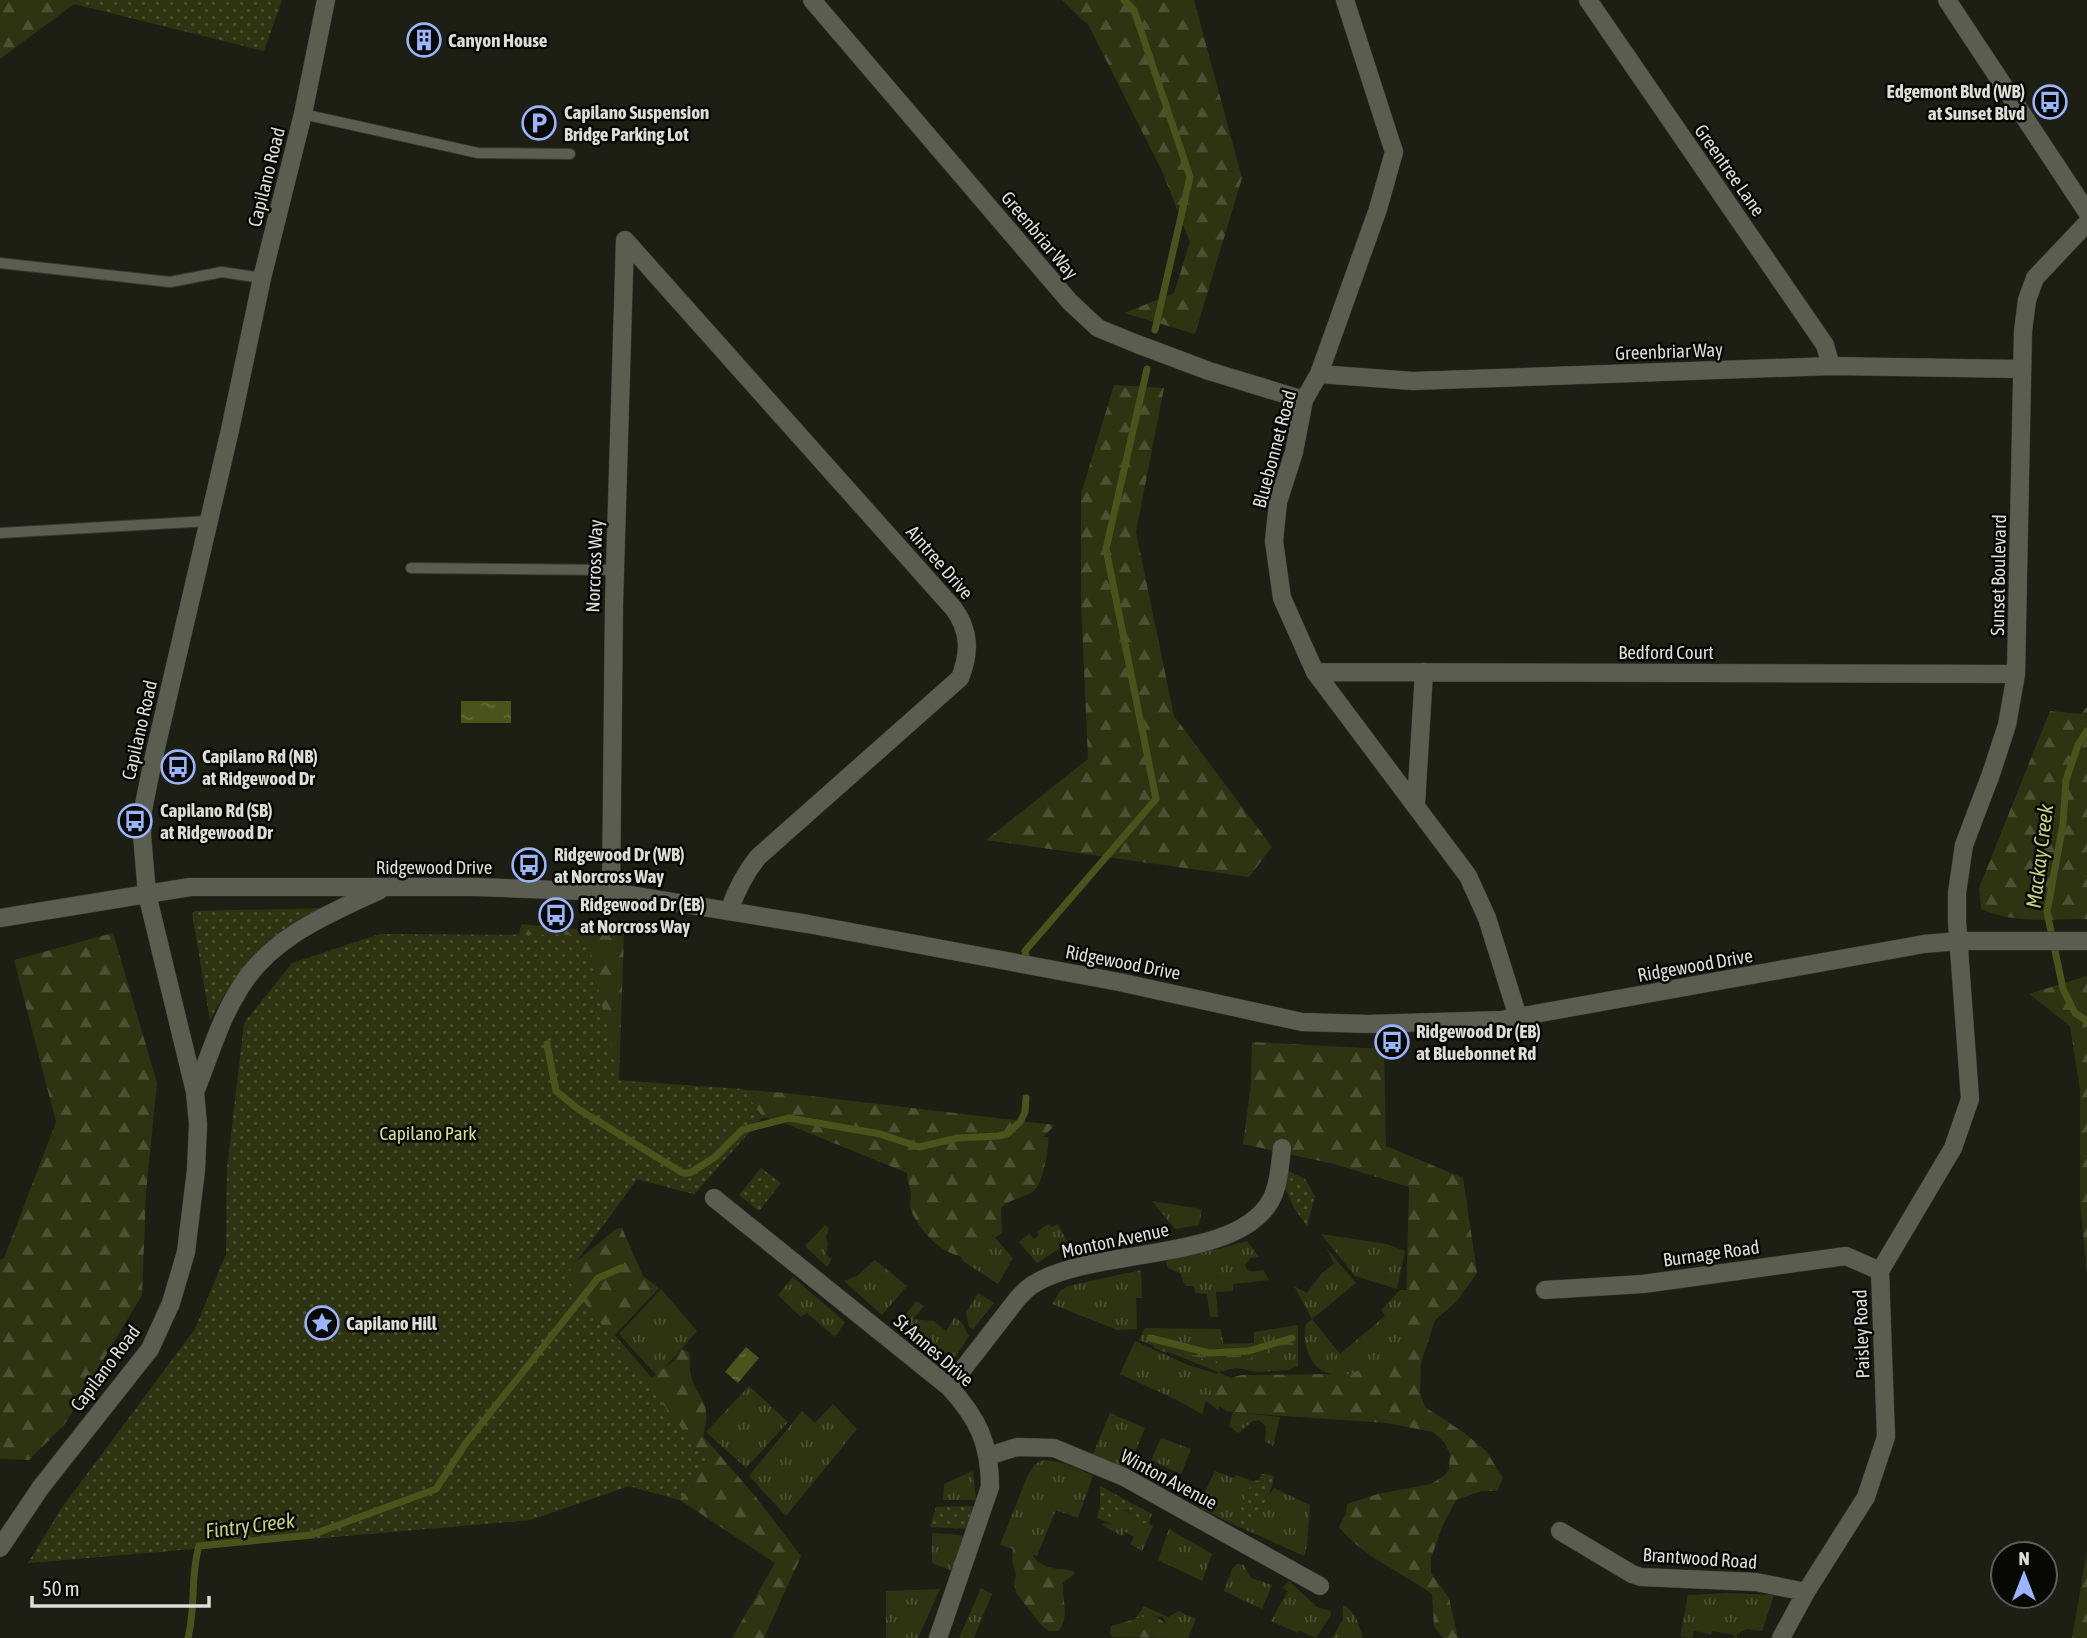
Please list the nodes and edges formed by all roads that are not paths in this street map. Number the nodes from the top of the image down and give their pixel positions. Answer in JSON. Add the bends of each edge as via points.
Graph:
{"nodes":[{"id":1,"x":326,"y":0,"type":"edge"},
{"id":2,"x":812,"y":0,"type":"edge"},
{"id":3,"x":1345,"y":0,"type":"edge"},
{"id":4,"x":1588,"y":0,"type":"edge"},
{"id":5,"x":1947,"y":0,"type":"edge"},
{"id":6,"x":303,"y":114,"type":"junction"},
{"id":7,"x":569,"y":154,"type":"dead end"},
{"id":8,"x":2087,"y":212,"type":"edge"},
{"id":9,"x":2087,"y":223,"type":"edge"},
{"id":10,"x":625,"y":240,"type":"joint"},
{"id":11,"x":0,"y":263,"type":"edge"},
{"id":12,"x":262,"y":278,"type":"junction"},
{"id":13,"x":1831,"y":366,"type":"junction"},
{"id":14,"x":2022,"y":369,"type":"junction"},
{"id":15,"x":1319,"y":374,"type":"junction"},
{"id":16,"x":1304,"y":400,"type":"junction"},
{"id":17,"x":209,"y":521,"type":"junction"},
{"id":18,"x":0,"y":533,"type":"edge"},
{"id":19,"x":411,"y":568,"type":"dead end"},
{"id":20,"x":615,"y":570,"type":"junction"},
{"id":21,"x":1315,"y":672,"type":"junction"},
{"id":22,"x":1424,"y":672,"type":"junction"},
{"id":23,"x":2016,"y":674,"type":"junction"},
{"id":24,"x":1416,"y":804,"type":"junction"},
{"id":25,"x":384,"y":888,"type":"junction"},
{"id":26,"x":611,"y":892,"type":"junction"},
{"id":27,"x":147,"y":894,"type":"junction"},
{"id":28,"x":729,"y":911,"type":"junction"},
{"id":29,"x":0,"y":918,"type":"edge"},
{"id":30,"x":1958,"y":941,"type":"junction"},
{"id":31,"x":2087,"y":941,"type":"edge"},
{"id":32,"x":1518,"y":1017,"type":"junction"},
{"id":33,"x":195,"y":1092,"type":"junction"},
{"id":34,"x":1282,"y":1148,"type":"dead end"},
{"id":35,"x":715,"y":1198,"type":"dead end"},
{"id":36,"x":1880,"y":1271,"type":"junction"},
{"id":37,"x":1545,"y":1290,"type":"dead end"},
{"id":38,"x":949,"y":1387,"type":"junction"},
{"id":39,"x":988,"y":1457,"type":"junction"},
{"id":40,"x":1560,"y":1531,"type":"dead end"},
{"id":41,"x":0,"y":1548,"type":"edge"},
{"id":42,"x":1320,"y":1586,"type":"dead end"},
{"id":43,"x":1806,"y":1592,"type":"junction"},
{"id":44,"x":938,"y":1638,"type":"edge"},
{"id":45,"x":1781,"y":1638,"type":"edge"}],
"edges":[{"from":1,"to":6,"type":"street","name":"Capilano Road"},
{"from":2,"to":16,"type":"street","name":"Greenbriar Way","via":[[1070,302],[1098,328],[1209,371]]},
{"from":3,"to":15,"type":"street","name":"Bluebonnet Road","via":[[1394,152]]},
{"from":4,"to":13,"type":"street","name":"Greentree Lane","via":[[1825,345]]},
{"from":5,"to":8,"type":"street"},
{"from":6,"to":7,"type":"lane","via":[[478,153]]},
{"from":6,"to":12,"type":"street","name":"Capilano Road"},
{"from":9,"to":14,"type":"street","name":"Sunset Boulevard","via":[[2035,278],[2027,300]]},
{"from":10,"to":20,"type":"street","name":"Norcross Way"},
{"from":10,"to":28,"type":"street","name":"Aintree Drive","via":[[954,610],[966,630],[968,648],[960,678],[758,856]]},
{"from":11,"to":12,"type":"lane","via":[[170,282],[222,272]]},
{"from":12,"to":17,"type":"street","name":"Capilano Road"},
{"from":13,"to":14,"type":"street","name":"Greenbriar Way"},
{"from":13,"to":15,"type":"street","name":"Greenbriar Way","via":[[1413,381]]},
{"from":14,"to":23,"type":"street","name":"Sunset Boulevard"},
{"from":15,"to":16,"type":"street","name":"Bluebonnet Road"},
{"from":16,"to":21,"type":"street","name":"Bluebonnet Road","via":[[1274,541],[1282,598]]},
{"from":17,"to":18,"type":"lane"},
{"from":17,"to":27,"type":"street","name":"Capilano Road","via":[[146,792],[142,835]]},
{"from":19,"to":20,"type":"lane"},
{"from":20,"to":26,"type":"street","name":"Norcross Way"},
{"from":21,"to":22,"type":"street","name":"Bedford Court"},
{"from":21,"to":24,"type":"street","name":"Bluebonnet Road"},
{"from":22,"to":23,"type":"street","name":"Bedford Court"},
{"from":22,"to":24,"type":"street"},
{"from":23,"to":30,"type":"street","name":"Sunset Boulevard","via":[[2007,725],[1964,845],[1957,893]]},
{"from":24,"to":32,"type":"street","name":"Bluebonnet Road","via":[[1468,876],[1487,918]]},
{"from":25,"to":26,"type":"street","name":"Ridgewood Drive"},
{"from":25,"to":27,"type":"street","name":"Ridgewood Drive","via":[[190,887]]},
{"from":25,"to":33,"type":"street","via":[[310,923],[253,969],[229,1007]]},
{"from":26,"to":28,"type":"street","name":"Ridgewood Drive"},
{"from":27,"to":29,"type":"street","name":"Ridgewood Drive"},
{"from":27,"to":33,"type":"street","name":"Capilano Road"},
{"from":28,"to":32,"type":"street","name":"Ridgewood Drive","via":[[1106,979],[1302,1021],[1433,1024]]},
{"from":30,"to":31,"type":"street","name":"Ridgewood Drive"},
{"from":30,"to":32,"type":"street","name":"Ridgewood Drive"},
{"from":30,"to":36,"type":"street","name":"Paisley Road","via":[[1970,1099],[1953,1148]]},
{"from":33,"to":41,"type":"street","name":"Capilano Road","via":[[196,1170],[186,1252],[171,1303],[150,1349],[41,1487]]},
{"from":34,"to":38,"type":"street","name":"Monton Avenue","via":[[1273,1198],[1253,1221],[1202,1244],[1101,1262],[1031,1285]]},
{"from":35,"to":38,"type":"street","name":"St Annes Drive"},
{"from":36,"to":37,"type":"street","name":"Burnage Road","via":[[1846,1256],[1643,1284]]},
{"from":36,"to":43,"type":"street","name":"Paisley Road","via":[[1886,1437],[1866,1497]]},
{"from":38,"to":39,"type":"street","name":"St Annes Drive","via":[[972,1415]]},
{"from":39,"to":42,"type":"street","name":"Winton Avenue","via":[[1017,1447],[1054,1448],[1124,1477]]},
{"from":39,"to":44,"type":"street","name":"St Annes Drive","via":[[990,1487]]},
{"from":40,"to":43,"type":"street","name":"Brantwood Road","via":[[1641,1577],[1756,1582]]},
{"from":43,"to":45,"type":"street","name":"Paisley Road"}]}
